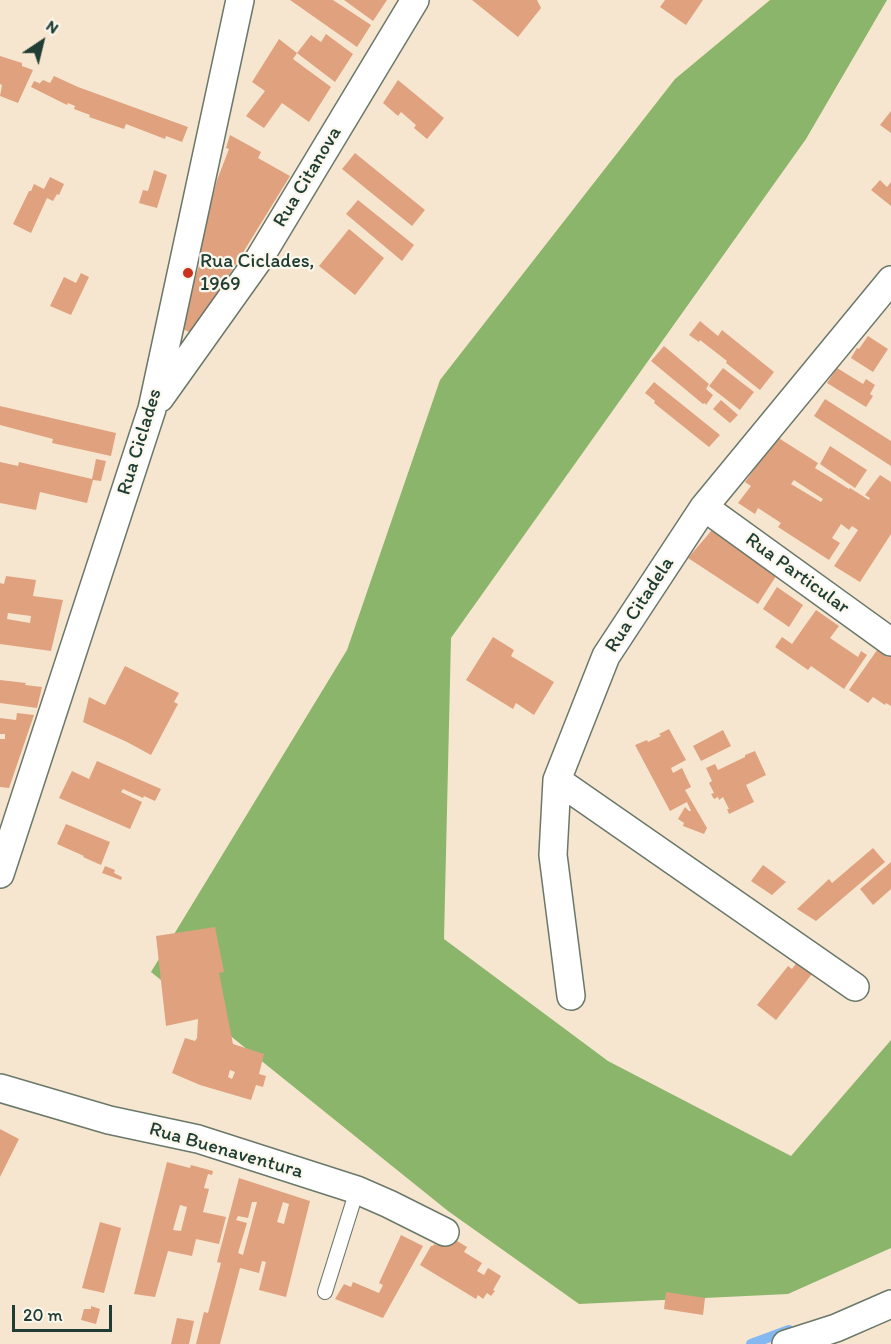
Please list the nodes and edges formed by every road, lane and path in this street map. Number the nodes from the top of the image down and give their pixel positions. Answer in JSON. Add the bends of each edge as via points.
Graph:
{"nodes":[{"id":1,"x":240,"y":0,"type":"edge"},
{"id":2,"x":415,"y":0,"type":"edge"},
{"id":3,"x":891,"y":280,"type":"edge"},
{"id":4,"x":152,"y":409,"type":"junction"},
{"id":5,"x":704,"y":507,"type":"junction"},
{"id":6,"x":891,"y":642,"type":"edge"},
{"id":7,"x":557,"y":780,"type":"junction"},
{"id":8,"x":0,"y":874,"type":"edge"},
{"id":9,"x":855,"y":987,"type":"dead end"},
{"id":10,"x":571,"y":996,"type":"dead end"},
{"id":11,"x":0,"y":1088,"type":"edge"},
{"id":12,"x":357,"y":1190,"type":"junction"},
{"id":13,"x":445,"y":1232,"type":"dead end"},
{"id":14,"x":325,"y":1292,"type":"dead end"},
{"id":15,"x":891,"y":1304,"type":"edge"},
{"id":16,"x":786,"y":1344,"type":"edge"}],
"edges":[{"from":1,"to":4,"type":"street","name":"Rua Ciclades"},
{"from":2,"to":4,"type":"street","name":"Rua Citanova","via":[[259,259]]},
{"from":3,"to":5,"type":"street","name":"Rua Citadela"},
{"from":4,"to":8,"type":"street","name":"Rua Ciclades"},
{"from":5,"to":6,"type":"street","name":"Rua Particular"},
{"from":5,"to":7,"type":"street","name":"Rua Citadela","via":[[606,656]]},
{"from":7,"to":9,"type":"street"},
{"from":7,"to":10,"type":"street","name":"Rua Citadela","via":[[553,855]]},
{"from":11,"to":12,"type":"street","name":"Rua Buenaventura","via":[[109,1120],[198,1139]]},
{"from":12,"to":13,"type":"street","name":"Rua Buenaventura"},
{"from":12,"to":14,"type":"lane"},
{"from":15,"to":16,"type":"street"}]}
